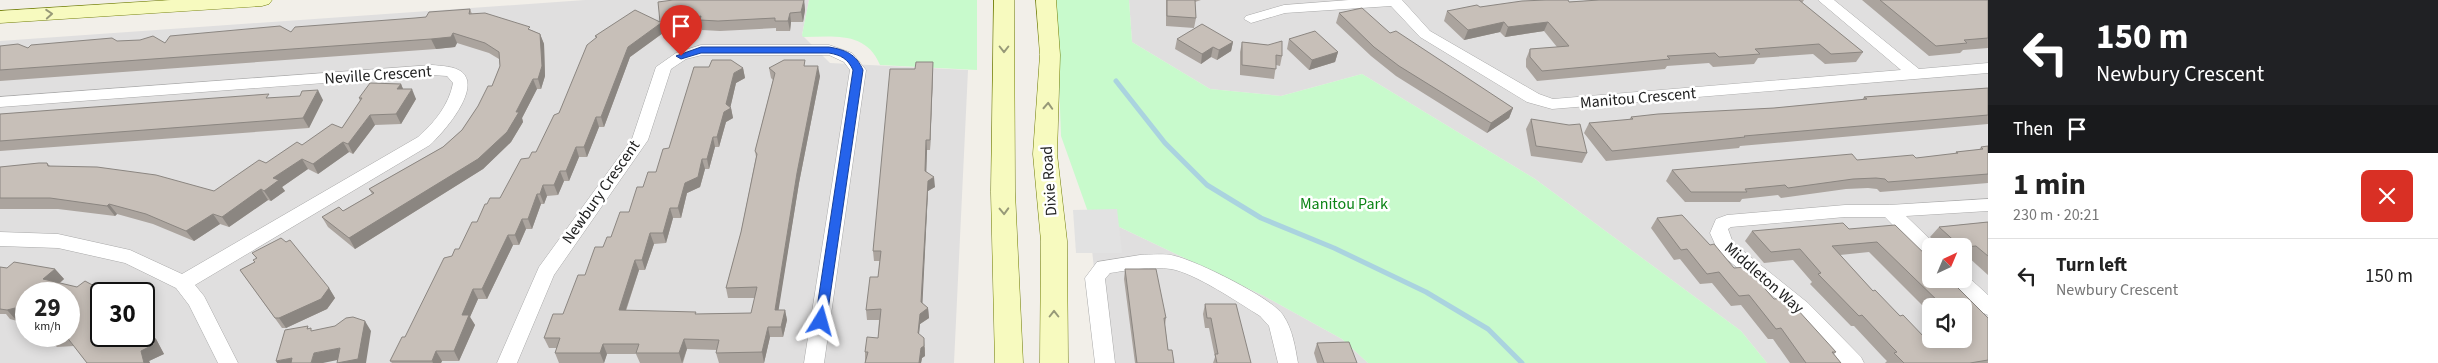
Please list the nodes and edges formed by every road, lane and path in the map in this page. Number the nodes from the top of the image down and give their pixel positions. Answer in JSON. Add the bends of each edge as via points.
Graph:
{"nodes":[{"id":1,"x":262,"y":0,"type":"edge"},
{"id":2,"x":1004,"y":0,"type":"edge"},
{"id":3,"x":1046,"y":0,"type":"edge"},
{"id":4,"x":1403,"y":0,"type":"edge"},
{"id":5,"x":1825,"y":0,"type":"edge"},
{"id":6,"x":1395,"y":1,"type":"edge"},
{"id":7,"x":0,"y":18,"type":"edge"},
{"id":8,"x":1251,"y":19,"type":"dead end"},
{"id":9,"x":1988,"y":68,"type":"edge"},
{"id":10,"x":1914,"y":73,"type":"junction"},
{"id":11,"x":0,"y":102,"type":"edge"},
{"id":12,"x":1988,"y":205,"type":"edge"},
{"id":13,"x":1889,"y":211,"type":"junction"},
{"id":14,"x":0,"y":239,"type":"edge"},
{"id":15,"x":1922,"y":243,"type":"edge"},
{"id":16,"x":183,"y":283,"type":"junction"},
{"id":17,"x":1968,"y":288,"type":"edge"},
{"id":18,"x":1988,"y":307,"type":"edge"},
{"id":19,"x":228,"y":363,"type":"edge"},
{"id":20,"x":507,"y":363,"type":"edge"},
{"id":21,"x":814,"y":363,"type":"edge"},
{"id":22,"x":1009,"y":363,"type":"edge"},
{"id":23,"x":1054,"y":363,"type":"edge"},
{"id":24,"x":1105,"y":363,"type":"edge"},
{"id":25,"x":1288,"y":363,"type":"edge"},
{"id":26,"x":1854,"y":363,"type":"edge"}],
"edges":[{"from":7,"to":1,"type":"main road","one_way":true},
{"from":2,"to":22,"type":"main road","one_way":true,"via":[[1003,192]]},
{"from":23,"to":3,"type":"main road","name":"Dixie Road","one_way":true,"via":[[1054,241],[1045,154],[1050,56]]},
{"from":4,"to":6,"type":"street"},
{"from":5,"to":10,"type":"street"},
{"from":6,"to":8,"type":"street","via":[[1284,9]]},
{"from":6,"to":10,"type":"street","name":"Manitou Crescent","via":[[1425,34],[1533,98],[1552,104]]},
{"from":9,"to":10,"type":"street","name":"Manitou Crescent"},
{"from":11,"to":16,"type":"street","name":"Neville Crescent","via":[[432,70],[451,72],[459,78],[462,85],[460,93],[424,142]]},
{"from":12,"to":13,"type":"street","name":"Middleton Way"},
{"from":13,"to":15,"type":"street"},
{"from":13,"to":26,"type":"street","name":"Middleton Way","via":[[1845,211],[1728,221],[1721,224],[1718,232],[1726,248],[1801,308]]},
{"from":14,"to":16,"type":"street","via":[[58,241],[130,257]]},
{"from":16,"to":19,"type":"street","via":[[197,300]]},
{"from":17,"to":18,"type":"street"},
{"from":20,"to":21,"type":"street","name":"Newbury Crescent","via":[[546,272],[640,140],[664,66],[701,50],[829,50],[842,52],[854,60],[858,70]]},
{"from":24,"to":25,"type":"street","via":[[1096,278],[1104,266],[1176,263],[1257,304],[1274,317]]}]}
